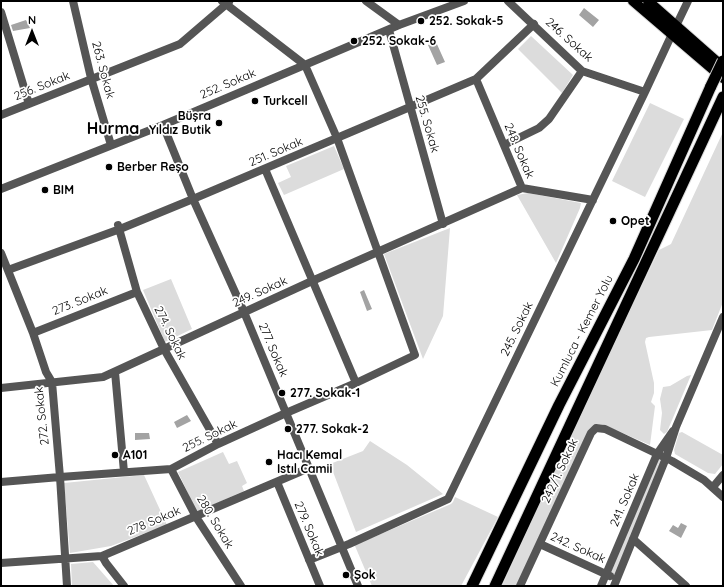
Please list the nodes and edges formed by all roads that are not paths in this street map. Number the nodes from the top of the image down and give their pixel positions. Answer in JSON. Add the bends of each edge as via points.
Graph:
{"nodes":[{"id":1,"x":73,"y":1,"type":"edge"},
{"id":2,"x":366,"y":1,"type":"edge"},
{"id":3,"x":464,"y":1,"type":"edge"},
{"id":4,"x":508,"y":1,"type":"edge"},
{"id":5,"x":633,"y":1,"type":"edge"},
{"id":6,"x":648,"y":1,"type":"edge"},
{"id":7,"x":688,"y":1,"type":"edge"},
{"id":8,"x":226,"y":2,"type":"edge"},
{"id":9,"x":1,"y":12,"type":"edge"},
{"id":10,"x":534,"y":24,"type":"junction"},
{"id":11,"x":400,"y":25,"type":"junction"},
{"id":12,"x":388,"y":30,"type":"junction"},
{"id":13,"x":674,"y":30,"type":"junction"},
{"id":14,"x":723,"y":61,"type":"edge"},
{"id":15,"x":305,"y":65,"type":"junction"},
{"id":16,"x":723,"y":67,"type":"edge"},
{"id":17,"x":582,"y":71,"type":"junction"},
{"id":18,"x":91,"y":78,"type":"junction"},
{"id":19,"x":723,"y":78,"type":"edge"},
{"id":20,"x":476,"y":79,"type":"junction"},
{"id":21,"x":645,"y":92,"type":"junction"},
{"id":22,"x":723,"y":97,"type":"edge"},
{"id":23,"x":29,"y":104,"type":"junction"},
{"id":24,"x":410,"y":107,"type":"junction"},
{"id":25,"x":1,"y":115,"type":"edge"},
{"id":26,"x":163,"y":125,"type":"junction"},
{"id":27,"x":337,"y":138,"type":"junction"},
{"id":28,"x":111,"y":145,"type":"junction"},
{"id":29,"x":504,"y":145,"type":"junction"},
{"id":30,"x":265,"y":169,"type":"junction"},
{"id":31,"x":522,"y":188,"type":"junction"},
{"id":32,"x":1,"y":189,"type":"edge"},
{"id":33,"x":193,"y":199,"type":"junction"},
{"id":34,"x":593,"y":200,"type":"junction"},
{"id":35,"x":442,"y":224,"type":"junction"},
{"id":36,"x":119,"y":227,"type":"junction"},
{"id":37,"x":377,"y":252,"type":"junction"},
{"id":38,"x":1,"y":253,"type":"edge"},
{"id":39,"x":8,"y":270,"type":"junction"},
{"id":40,"x":312,"y":281,"type":"junction"},
{"id":41,"x":137,"y":292,"type":"junction"},
{"id":42,"x":244,"y":312,"type":"junction"},
{"id":43,"x":723,"y":317,"type":"edge"},
{"id":44,"x":720,"y":331,"type":"edge"},
{"id":45,"x":33,"y":333,"type":"junction"},
{"id":46,"x":164,"y":349,"type":"junction"},
{"id":47,"x":115,"y":372,"type":"junction"},
{"id":48,"x":52,"y":382,"type":"junction"},
{"id":49,"x":356,"y":383,"type":"junction"},
{"id":50,"x":1,"y":388,"type":"edge"},
{"id":51,"x":286,"y":413,"type":"junction"},
{"id":52,"x":676,"y":427,"type":"junction"},
{"id":53,"x":218,"y":444,"type":"junction"},
{"id":54,"x":657,"y":454,"type":"junction"},
{"id":55,"x":666,"y":458,"type":"junction"},
{"id":56,"x":309,"y":468,"type":"junction"},
{"id":57,"x":171,"y":469,"type":"junction"},
{"id":58,"x":124,"y":472,"type":"junction"},
{"id":59,"x":723,"y":475,"type":"edge"},
{"id":60,"x":60,"y":476,"type":"junction"},
{"id":61,"x":1,"y":482,"type":"edge"},
{"id":62,"x":277,"y":482,"type":"junction"},
{"id":63,"x":713,"y":487,"type":"junction"},
{"id":64,"x":723,"y":497,"type":"edge"},
{"id":65,"x":196,"y":517,"type":"junction"},
{"id":66,"x":633,"y":539,"type":"junction"},
{"id":67,"x":540,"y":544,"type":"junction"},
{"id":68,"x":342,"y":547,"type":"junction"},
{"id":69,"x":102,"y":556,"type":"junction"},
{"id":70,"x":64,"y":558,"type":"junction"},
{"id":71,"x":309,"y":560,"type":"junction"},
{"id":72,"x":1,"y":563,"type":"edge"},
{"id":73,"x":606,"y":574,"type":"junction"},
{"id":74,"x":615,"y":582,"type":"edge"},
{"id":75,"x":67,"y":586,"type":"edge"},
{"id":76,"x":124,"y":586,"type":"edge"},
{"id":77,"x":241,"y":586,"type":"edge"},
{"id":78,"x":320,"y":586,"type":"edge"},
{"id":79,"x":358,"y":586,"type":"edge"},
{"id":80,"x":472,"y":586,"type":"edge"},
{"id":81,"x":495,"y":586,"type":"edge"},
{"id":82,"x":520,"y":586,"type":"edge"},
{"id":83,"x":601,"y":586,"type":"edge"},
{"id":84,"x":686,"y":586,"type":"edge"}],
"edges":[{"from":1,"to":18,"type":"street","name":"263. Sokak"},
{"from":2,"to":11,"type":"street"},
{"from":3,"to":11,"type":"street","name":"252. Sokak"},
{"from":4,"to":10,"type":"street","name":"246. Sokak"},
{"from":5,"to":13,"type":"main road"},
{"from":6,"to":13,"type":"main road"},
{"from":7,"to":13,"type":"street","name":"245. Sokak"},
{"from":8,"to":15,"type":"street"},
{"from":8,"to":18,"type":"street","name":"256. Sokak","via":[[180,44]]},
{"from":9,"to":23,"type":"street"},
{"from":10,"to":17,"type":"street","name":"246. Sokak"},
{"from":10,"to":20,"type":"street","name":"251. Sokak"},
{"from":11,"to":12,"type":"street","name":"252. Sokak"},
{"from":12,"to":15,"type":"street","name":"252. Sokak"},
{"from":12,"to":24,"type":"street","name":"255. Sokak"},
{"from":13,"to":16,"type":"main road"},
{"from":13,"to":19,"type":"main road"},
{"from":13,"to":21,"type":"street","name":"245. Sokak"},
{"from":14,"to":80,"type":"highway","name":"Kumluca - Kemer Yolu","bridge":true,"via":[[634,259],[559,405]]},
{"from":15,"to":26,"type":"street","name":"252. Sokak"},
{"from":15,"to":27,"type":"street"},
{"from":17,"to":21,"type":"street","name":"246. Sokak"},
{"from":17,"to":29,"type":"street","via":[[549,119],[539,128]]},
{"from":18,"to":23,"type":"street","name":"256. Sokak"},
{"from":18,"to":28,"type":"street","name":"263. Sokak"},
{"from":20,"to":24,"type":"street","name":"251. Sokak"},
{"from":20,"to":29,"type":"street","name":"248. Sokak"},
{"from":21,"to":34,"type":"street","name":"245. Sokak"},
{"from":22,"to":81,"type":"highway"},
{"from":23,"to":25,"type":"street","name":"256. Sokak"},
{"from":24,"to":27,"type":"street","name":"251. Sokak"},
{"from":24,"to":35,"type":"street","name":"255. Sokak"},
{"from":26,"to":28,"type":"street","name":"252. Sokak"},
{"from":26,"to":33,"type":"street","name":"277. Sokak"},
{"from":27,"to":30,"type":"street","name":"251. Sokak"},
{"from":27,"to":37,"type":"street"},
{"from":28,"to":32,"type":"street","name":"252. Sokak"},
{"from":29,"to":31,"type":"street","name":"248. Sokak"},
{"from":30,"to":33,"type":"street","name":"251. Sokak"},
{"from":30,"to":40,"type":"street"},
{"from":31,"to":34,"type":"street","name":"248. Sokak"},
{"from":31,"to":35,"type":"street","name":"249. Sokak"},
{"from":33,"to":36,"type":"street","name":"251. Sokak"},
{"from":33,"to":42,"type":"street","name":"277. Sokak"},
{"from":34,"to":68,"type":"street","name":"245. Sokak","via":[[448,498]]},
{"from":35,"to":37,"type":"street","name":"249. Sokak"},
{"from":36,"to":39,"type":"street","name":"251. Sokak"},
{"from":36,"to":41,"type":"street","name":"274. Sokak"},
{"from":37,"to":40,"type":"street","name":"249. Sokak"},
{"from":37,"to":49,"type":"street","name":"255. Sokak","via":[[415,355]]},
{"from":38,"to":39,"type":"street","name":"272. Sokak"},
{"from":39,"to":45,"type":"street","name":"272. Sokak"},
{"from":40,"to":42,"type":"street","name":"249. Sokak"},
{"from":40,"to":49,"type":"street"},
{"from":41,"to":45,"type":"street","name":"273. Sokak"},
{"from":41,"to":46,"type":"street","name":"274. Sokak"},
{"from":42,"to":46,"type":"street","name":"249. Sokak"},
{"from":42,"to":51,"type":"street","name":"277. Sokak"},
{"from":43,"to":44,"type":"street","name":"241. Sokak"},
{"from":44,"to":52,"type":"street","name":"241. Sokak"},
{"from":45,"to":48,"type":"street","name":"272. Sokak"},
{"from":46,"to":47,"type":"street","name":"249. Sokak"},
{"from":46,"to":53,"type":"street","name":"274. Sokak"},
{"from":47,"to":48,"type":"street","name":"249. Sokak","via":[[103,377]]},
{"from":47,"to":58,"type":"street"},
{"from":48,"to":50,"type":"street","name":"249. Sokak"},
{"from":48,"to":60,"type":"street","name":"272. Sokak"},
{"from":49,"to":51,"type":"street","name":"255. Sokak"},
{"from":51,"to":53,"type":"street","name":"255. Sokak"},
{"from":51,"to":56,"type":"street","name":"277. Sokak"},
{"from":52,"to":54,"type":"street","name":"241. Sokak"},
{"from":52,"to":55,"type":"street","name":"241. Sokak"},
{"from":53,"to":57,"type":"street","name":"255. Sokak"},
{"from":54,"to":55,"type":"street"},
{"from":54,"to":67,"type":"street","name":"242/1. Sokak","via":[[605,429],[593,430]]},
{"from":54,"to":73,"type":"street","name":"241. Sokak"},
{"from":55,"to":63,"type":"street"},
{"from":55,"to":66,"type":"street","name":"241. Sokak"},
{"from":56,"to":62,"type":"street","name":"278 Sokak"},
{"from":56,"to":68,"type":"street","name":"277. Sokak"},
{"from":57,"to":58,"type":"street","name":"255. Sokak"},
{"from":57,"to":65,"type":"street","name":"280. Sokak"},
{"from":58,"to":60,"type":"street","name":"255. Sokak"},
{"from":59,"to":63,"type":"street"},
{"from":60,"to":61,"type":"street","name":"255. Sokak"},
{"from":60,"to":70,"type":"street","name":"272. Sokak"},
{"from":62,"to":65,"type":"street","name":"278 Sokak"},
{"from":62,"to":71,"type":"street","name":"279. Sokak"},
{"from":63,"to":64,"type":"street"},
{"from":65,"to":69,"type":"street","name":"278 Sokak"},
{"from":65,"to":77,"type":"street","name":"280. Sokak"},
{"from":66,"to":74,"type":"street","name":"241. Sokak"},
{"from":66,"to":84,"type":"street"},
{"from":67,"to":73,"type":"street","name":"242. Sokak"},
{"from":67,"to":82,"type":"street","name":"242/1. Sokak"},
{"from":68,"to":71,"type":"street","name":"245. Sokak"},
{"from":68,"to":79,"type":"street","name":"277. Sokak"},
{"from":69,"to":70,"type":"street","name":"278 Sokak"},
{"from":69,"to":76,"type":"street"},
{"from":70,"to":72,"type":"street","name":"278 Sokak"},
{"from":70,"to":75,"type":"street","name":"272. Sokak"},
{"from":71,"to":78,"type":"street","name":"279. Sokak"},
{"from":73,"to":74,"type":"street","name":"242. Sokak"},
{"from":73,"to":83,"type":"street","name":"241. Sokak"}]}
